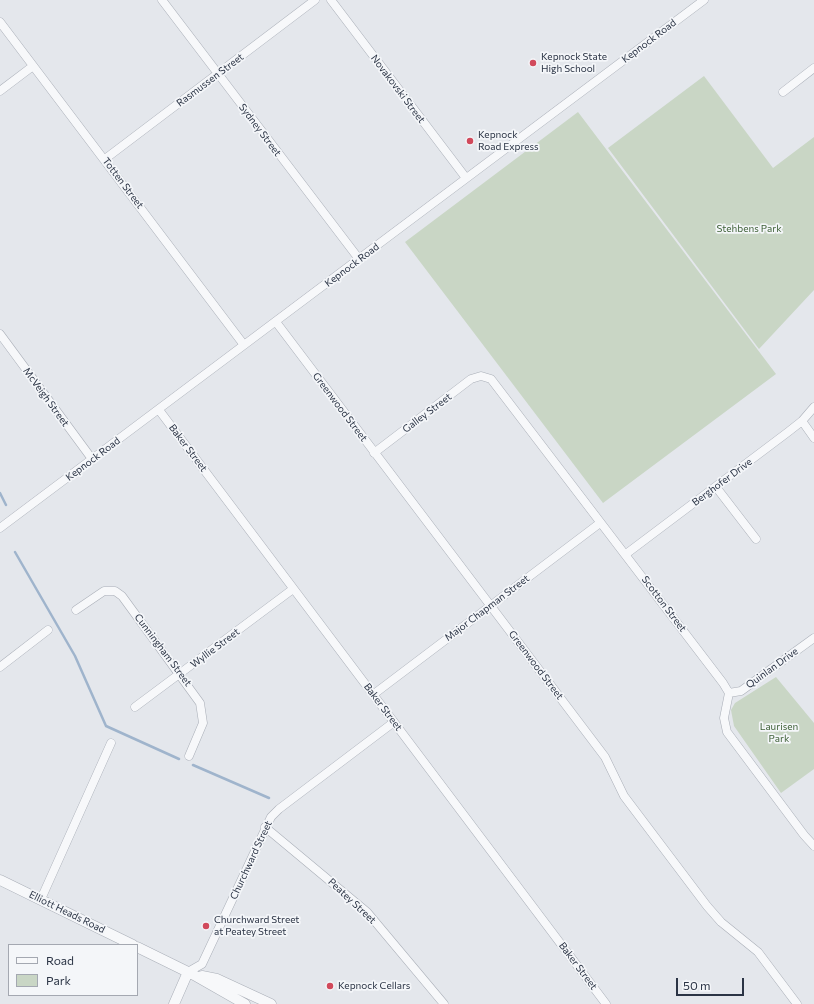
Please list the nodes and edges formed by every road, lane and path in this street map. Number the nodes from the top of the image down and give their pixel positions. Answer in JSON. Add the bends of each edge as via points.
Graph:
{"nodes":[{"id":1,"x":162,"y":0,"type":"edge"},
{"id":2,"x":315,"y":0,"type":"edge"},
{"id":3,"x":332,"y":0,"type":"edge"},
{"id":4,"x":704,"y":0,"type":"edge"},
{"id":5,"x":0,"y":22,"type":"edge"},
{"id":6,"x":33,"y":66,"type":"junction"},
{"id":7,"x":814,"y":68,"type":"edge"},
{"id":8,"x":217,"y":74,"type":"junction"},
{"id":9,"x":0,"y":90,"type":"edge"},
{"id":10,"x":783,"y":92,"type":"dead end"},
{"id":11,"x":105,"y":160,"type":"junction"},
{"id":12,"x":466,"y":178,"type":"junction"},
{"id":13,"x":359,"y":259,"type":"junction"},
{"id":14,"x":276,"y":322,"type":"junction"},
{"id":15,"x":0,"y":334,"type":"edge"},
{"id":16,"x":244,"y":345,"type":"junction"},
{"id":17,"x":481,"y":376,"type":"joint"},
{"id":18,"x":814,"y":407,"type":"edge"},
{"id":19,"x":159,"y":410,"type":"junction"},
{"id":20,"x":802,"y":421,"type":"junction"},
{"id":21,"x":814,"y":438,"type":"edge"},
{"id":22,"x":374,"y":453,"type":"junction"},
{"id":23,"x":92,"y":459,"type":"junction"},
{"id":24,"x":716,"y":487,"type":"junction"},
{"id":25,"x":600,"y":523,"type":"junction"},
{"id":26,"x":0,"y":528,"type":"edge"},
{"id":27,"x":756,"y":539,"type":"dead end"},
{"id":28,"x":626,"y":554,"type":"junction"},
{"id":29,"x":294,"y":589,"type":"junction"},
{"id":30,"x":491,"y":605,"type":"junction"},
{"id":31,"x":76,"y":610,"type":"dead end"},
{"id":32,"x":48,"y":630,"type":"dead end"},
{"id":33,"x":814,"y":638,"type":"edge"},
{"id":34,"x":0,"y":667,"type":"edge"},
{"id":35,"x":181,"y":674,"type":"junction"},
{"id":36,"x":729,"y":693,"type":"junction"},
{"id":37,"x":374,"y":694,"type":"junction"},
{"id":38,"x":135,"y":707,"type":"dead end"},
{"id":39,"x":394,"y":722,"type":"junction"},
{"id":40,"x":111,"y":743,"type":"dead end"},
{"id":41,"x":189,"y":756,"type":"dead end"},
{"id":42,"x":265,"y":827,"type":"junction"},
{"id":43,"x":814,"y":846,"type":"edge"},
{"id":44,"x":0,"y":880,"type":"edge"},
{"id":45,"x":40,"y":899,"type":"junction"},
{"id":46,"x":131,"y":944,"type":"edge"},
{"id":47,"x":138,"y":947,"type":"edge"},
{"id":48,"x":188,"y":972,"type":"junction"},
{"id":49,"x":174,"y":1004,"type":"edge"},
{"id":50,"x":245,"y":1004,"type":"edge"},
{"id":51,"x":271,"y":1004,"type":"edge"},
{"id":52,"x":444,"y":1004,"type":"edge"},
{"id":53,"x":606,"y":1004,"type":"edge"},
{"id":54,"x":797,"y":1004,"type":"edge"}],
"edges":[{"from":1,"to":8,"type":"street","name":"Sydney Street"},
{"from":2,"to":8,"type":"street","name":"Rasmussen Street"},
{"from":3,"to":12,"type":"street","name":"Novakovski Street"},
{"from":4,"to":12,"type":"street","name":"Kepnock Road"},
{"from":5,"to":6,"type":"street","name":"Totten Street"},
{"from":6,"to":9,"type":"street"},
{"from":6,"to":11,"type":"street","name":"Totten Street"},
{"from":7,"to":10,"type":"street"},
{"from":8,"to":11,"type":"street","name":"Rasmussen Street"},
{"from":8,"to":13,"type":"street","name":"Sydney Street"},
{"from":11,"to":16,"type":"street","name":"Totten Street"},
{"from":12,"to":13,"type":"street","name":"Kepnock Road"},
{"from":13,"to":14,"type":"street","name":"Kepnock Road"},
{"from":14,"to":16,"type":"street","name":"Kepnock Road"},
{"from":14,"to":22,"type":"street","name":"Greenwood Street"},
{"from":15,"to":23,"type":"street","name":"McVeigh Street"},
{"from":16,"to":19,"type":"street","name":"Kepnock Road"},
{"from":17,"to":22,"type":"street","name":"Galley Street","via":[[467,382]]},
{"from":17,"to":25,"type":"street","name":"Scotton Street","via":[[494,383]]},
{"from":18,"to":20,"type":"street","name":"Berghofer Drive"},
{"from":19,"to":23,"type":"street","name":"Kepnock Road"},
{"from":19,"to":29,"type":"street","name":"Baker Street"},
{"from":20,"to":21,"type":"street"},
{"from":20,"to":24,"type":"street","name":"Berghofer Drive"},
{"from":22,"to":30,"type":"street","name":"Greenwood Street"},
{"from":23,"to":26,"type":"street","name":"Kepnock Road"},
{"from":24,"to":27,"type":"street"},
{"from":24,"to":28,"type":"street","name":"Berghofer Drive"},
{"from":25,"to":28,"type":"street","name":"Scotton Street"},
{"from":25,"to":30,"type":"street","name":"Major Chapman Street"},
{"from":28,"to":36,"type":"street","name":"Scotton Street"},
{"from":29,"to":35,"type":"street","name":"Wyllie Street"},
{"from":29,"to":37,"type":"street","name":"Baker Street"},
{"from":30,"to":37,"type":"street","name":"Major Chapman Street"},
{"from":30,"to":54,"type":"street","name":"Greenwood Street","via":[[605,757],[624,796],[707,906],[721,922],[758,952]]},
{"from":31,"to":35,"type":"street","name":"Cunningham Street","via":[[110,587],[122,596]]},
{"from":32,"to":34,"type":"street"},
{"from":33,"to":36,"type":"street","name":"Quinlan Drive","via":[[741,691]]},
{"from":35,"to":38,"type":"street","name":"Wyllie Street"},
{"from":35,"to":41,"type":"street","name":"Cunningham Street","via":[[207,710]]},
{"from":36,"to":43,"type":"street","via":[[724,718],[731,739]]},
{"from":37,"to":39,"type":"street","name":"Baker Street"},
{"from":39,"to":42,"type":"street","name":"Churchward Street","via":[[279,809]]},
{"from":39,"to":53,"type":"street","name":"Baker Street"},
{"from":40,"to":45,"type":"street"},
{"from":42,"to":48,"type":"street","name":"Churchward Street","via":[[202,964]]},
{"from":42,"to":52,"type":"street","name":"Peatey Street","via":[[367,912]]},
{"from":44,"to":45,"type":"street","name":"Elliott Heads Road"},
{"from":45,"to":46,"type":"street","name":"Elliott Heads Road"},
{"from":47,"to":48,"type":"street"},
{"from":48,"to":49,"type":"street"},
{"from":48,"to":50,"type":"street"},
{"from":48,"to":51,"type":"street","via":[[217,979]]}]}
